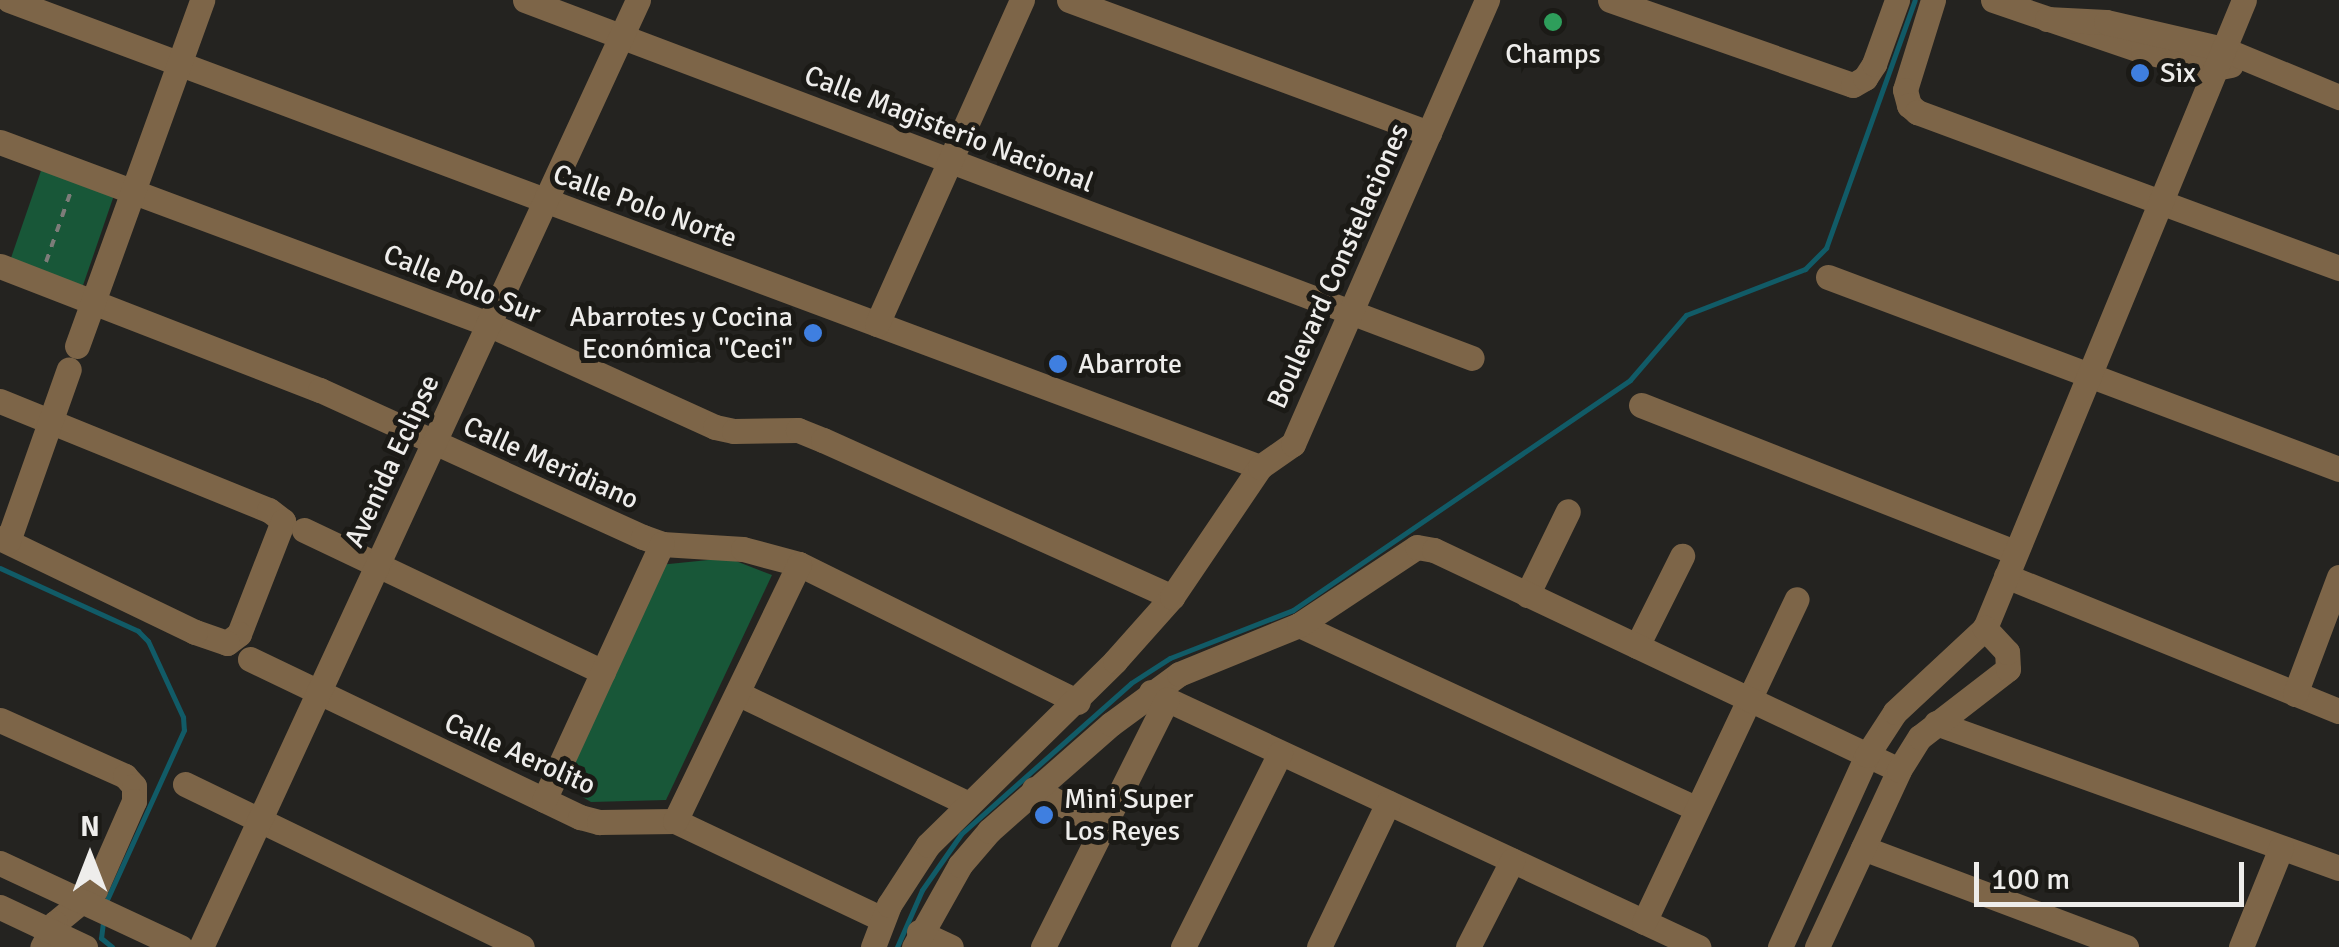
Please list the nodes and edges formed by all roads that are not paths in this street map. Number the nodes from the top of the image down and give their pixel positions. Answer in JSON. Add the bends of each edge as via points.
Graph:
{"nodes":[{"id":1,"x":9,"y":0,"type":"edge"},
{"id":2,"x":202,"y":0,"type":"edge"},
{"id":3,"x":525,"y":0,"type":"edge"},
{"id":4,"x":638,"y":0,"type":"edge"},
{"id":5,"x":1022,"y":0,"type":"edge"},
{"id":6,"x":1068,"y":0,"type":"edge"},
{"id":7,"x":1487,"y":0,"type":"edge"},
{"id":8,"x":1610,"y":0,"type":"edge"},
{"id":9,"x":1897,"y":0,"type":"edge"},
{"id":10,"x":1933,"y":0,"type":"edge"},
{"id":11,"x":1993,"y":0,"type":"edge"},
{"id":12,"x":2244,"y":0,"type":"edge"},
{"id":13,"x":2107,"y":20,"type":"edge"},
{"id":14,"x":622,"y":36,"type":"junction"},
{"id":15,"x":2220,"y":58,"type":"junction"},
{"id":16,"x":180,"y":64,"type":"junction"},
{"id":17,"x":2339,"y":97,"type":"edge"},
{"id":18,"x":1429,"y":132,"type":"junction"},
{"id":19,"x":0,"y":142,"type":"edge"},
{"id":20,"x":949,"y":161,"type":"junction"},
{"id":21,"x":134,"y":188,"type":"junction"},
{"id":22,"x":2160,"y":198,"type":"junction"},
{"id":23,"x":546,"y":200,"type":"junction"},
{"id":24,"x":0,"y":266,"type":"edge"},
{"id":25,"x":2339,"y":268,"type":"edge"},
{"id":26,"x":1828,"y":276,"type":"dead end"},
{"id":27,"x":93,"y":300,"type":"junction"},
{"id":28,"x":1351,"y":314,"type":"junction"},
{"id":29,"x":488,"y":324,"type":"junction"},
{"id":30,"x":876,"y":324,"type":"junction"},
{"id":31,"x":1472,"y":358,"type":"dead end"},
{"id":32,"x":2088,"y":375,"type":"junction"},
{"id":33,"x":0,"y":401,"type":"edge"},
{"id":34,"x":1640,"y":405,"type":"dead end"},
{"id":35,"x":50,"y":420,"type":"junction"},
{"id":36,"x":433,"y":444,"type":"junction"},
{"id":37,"x":1260,"y":467,"type":"junction"},
{"id":38,"x":2339,"y":470,"type":"edge"},
{"id":39,"x":1568,"y":512,"type":"dead end"},
{"id":40,"x":304,"y":530,"type":"dead end"},
{"id":41,"x":4,"y":540,"type":"edge"},
{"id":42,"x":662,"y":544,"type":"junction"},
{"id":43,"x":1682,"y":556,"type":"dead end"},
{"id":44,"x":377,"y":564,"type":"junction"},
{"id":45,"x":799,"y":564,"type":"junction"},
{"id":46,"x":2010,"y":564,"type":"junction"},
{"id":47,"x":2339,"y":577,"type":"edge"},
{"id":48,"x":1527,"y":594,"type":"junction"},
{"id":49,"x":1172,"y":597,"type":"junction"},
{"id":50,"x":1797,"y":599,"type":"dead end"},
{"id":51,"x":1299,"y":624,"type":"junction"},
{"id":52,"x":1985,"y":628,"type":"junction"},
{"id":53,"x":1638,"y":646,"type":"junction"},
{"id":54,"x":250,"y":659,"type":"dead end"},
{"id":55,"x":603,"y":672,"type":"junction"},
{"id":56,"x":318,"y":693,"type":"junction"},
{"id":57,"x":738,"y":694,"type":"junction"},
{"id":58,"x":2296,"y":694,"type":"junction"},
{"id":59,"x":1159,"y":696,"type":"junction"},
{"id":60,"x":1749,"y":699,"type":"junction"},
{"id":61,"x":1078,"y":702,"type":"junction"},
{"id":62,"x":2339,"y":711,"type":"edge"},
{"id":63,"x":0,"y":720,"type":"edge"},
{"id":64,"x":1936,"y":723,"type":"junction"},
{"id":65,"x":1280,"y":753,"type":"junction"},
{"id":66,"x":1868,"y":755,"type":"junction"},
{"id":67,"x":1899,"y":770,"type":"junction"},
{"id":68,"x":185,"y":784,"type":"dead end"},
{"id":69,"x":1034,"y":789,"type":"junction"},
{"id":70,"x":544,"y":800,"type":"junction"},
{"id":71,"x":967,"y":803,"type":"junction"},
{"id":72,"x":1388,"y":803,"type":"junction"},
{"id":73,"x":1697,"y":810,"type":"junction"},
{"id":74,"x":259,"y":820,"type":"junction"},
{"id":75,"x":675,"y":822,"type":"junction"},
{"id":76,"x":1103,"y":826,"type":"junction"},
{"id":77,"x":1864,"y":848,"type":"junction"},
{"id":78,"x":2282,"y":848,"type":"junction"},
{"id":79,"x":1512,"y":861,"type":"junction"},
{"id":80,"x":0,"y":863,"type":"edge"},
{"id":81,"x":2339,"y":868,"type":"edge"},
{"id":82,"x":83,"y":900,"type":"junction"},
{"id":83,"x":0,"y":908,"type":"edge"},
{"id":84,"x":882,"y":918,"type":"junction"},
{"id":85,"x":1644,"y":922,"type":"junction"},
{"id":86,"x":46,"y":938,"type":"edge"},
{"id":87,"x":917,"y":940,"type":"edge"},
{"id":88,"x":85,"y":947,"type":"edge"},
{"id":89,"x":180,"y":947,"type":"edge"},
{"id":90,"x":202,"y":947,"type":"edge"},
{"id":91,"x":522,"y":947,"type":"edge"},
{"id":92,"x":873,"y":947,"type":"edge"},
{"id":93,"x":951,"y":947,"type":"edge"},
{"id":94,"x":1043,"y":947,"type":"edge"},
{"id":95,"x":1184,"y":947,"type":"edge"},
{"id":96,"x":1319,"y":947,"type":"edge"},
{"id":97,"x":1468,"y":947,"type":"edge"},
{"id":98,"x":1698,"y":947,"type":"edge"},
{"id":99,"x":1780,"y":947,"type":"edge"},
{"id":100,"x":1817,"y":947,"type":"edge"},
{"id":101,"x":2126,"y":947,"type":"edge"},
{"id":102,"x":2241,"y":947,"type":"edge"}],
"edges":[{"from":1,"to":16,"type":"street","name":"Calle Polo Norte"},
{"from":2,"to":16,"type":"street"},
{"from":3,"to":14,"type":"street","name":"Calle Magisterio Nacional"},
{"from":4,"to":14,"type":"street","name":"Avenida Eclipse"},
{"from":5,"to":20,"type":"street"},
{"from":6,"to":18,"type":"street"},
{"from":7,"to":18,"type":"street","name":"Boulevard Constelaciones"},
{"from":8,"to":9,"type":"street","via":[[1842,83],[1860,83],[1874,64]]},
{"from":10,"to":22,"type":"street","via":[[1905,90],[1908,105]]},
{"from":11,"to":13,"type":"street","via":[[2047,18]]},
{"from":12,"to":15,"type":"street"},
{"from":13,"to":15,"type":"street"},
{"from":14,"to":20,"type":"street","name":"Calle Magisterio Nacional"},
{"from":14,"to":23,"type":"street","name":"Avenida Eclipse"},
{"from":15,"to":17,"type":"street","via":[[2250,62]]},
{"from":15,"to":22,"type":"street"},
{"from":16,"to":21,"type":"street"},
{"from":16,"to":23,"type":"street","name":"Calle Polo Norte"},
{"from":18,"to":28,"type":"street","name":"Boulevard Constelaciones"},
{"from":19,"to":21,"type":"street","name":"Calle Polo Sur"},
{"from":20,"to":28,"type":"street","name":"Calle Magisterio Nacional"},
{"from":20,"to":30,"type":"street"},
{"from":21,"to":27,"type":"street"},
{"from":21,"to":29,"type":"street","name":"Calle Polo Sur"},
{"from":22,"to":25,"type":"street"},
{"from":22,"to":32,"type":"street"},
{"from":23,"to":29,"type":"street","name":"Avenida Eclipse"},
{"from":23,"to":30,"type":"street","name":"Calle Polo Norte"},
{"from":24,"to":27,"type":"street","name":"Calle Meridiano"},
{"from":26,"to":32,"type":"street"},
{"from":27,"to":35,"type":"street"},
{"from":27,"to":36,"type":"street","name":"Calle Meridiano","via":[[320,390]]},
{"from":28,"to":31,"type":"street","name":"Calle Magisterio Nacional"},
{"from":28,"to":37,"type":"street","name":"Boulevard Constelaciones","via":[[1293,444]]},
{"from":29,"to":36,"type":"street","name":"Avenida Eclipse"},
{"from":29,"to":49,"type":"street","name":"Calle Polo Sur","via":[[715,426],[798,430],[824,440]]},
{"from":30,"to":37,"type":"street","name":"Calle Polo Norte"},
{"from":32,"to":38,"type":"street"},
{"from":32,"to":46,"type":"street"},
{"from":33,"to":35,"type":"street"},
{"from":34,"to":46,"type":"street"},
{"from":35,"to":41,"type":"street"},
{"from":35,"to":41,"type":"street","via":[[269,510],[283,521],[280,536],[240,634],[226,642]]},
{"from":36,"to":42,"type":"street","name":"Calle Meridiano"},
{"from":36,"to":44,"type":"street","name":"Avenida Eclipse"},
{"from":37,"to":49,"type":"street","name":"Boulevard Constelaciones"},
{"from":39,"to":48,"type":"street"},
{"from":40,"to":44,"type":"street"},
{"from":42,"to":45,"type":"street","name":"Calle Meridiano","via":[[743,549]]},
{"from":42,"to":55,"type":"street"},
{"from":43,"to":53,"type":"street"},
{"from":44,"to":55,"type":"street"},
{"from":44,"to":56,"type":"street","name":"Avenida Eclipse"},
{"from":45,"to":57,"type":"street"},
{"from":45,"to":61,"type":"street","name":"Calle Meridiano"},
{"from":46,"to":52,"type":"street"},
{"from":46,"to":58,"type":"street"},
{"from":47,"to":58,"type":"street"},
{"from":48,"to":51,"type":"street","via":[[1434,550],[1410,550]]},
{"from":48,"to":53,"type":"street"},
{"from":49,"to":61,"type":"street","name":"Boulevard Constelaciones"},
{"from":50,"to":60,"type":"street"},
{"from":51,"to":59,"type":"street","via":[[1180,674]]},
{"from":51,"to":73,"type":"street"},
{"from":52,"to":64,"type":"street","via":[[2008,652],[2010,664]]},
{"from":52,"to":66,"type":"street","via":[[1895,712]]},
{"from":53,"to":60,"type":"street"},
{"from":54,"to":56,"type":"street","name":"Calle Aerolito"},
{"from":55,"to":70,"type":"street"},
{"from":56,"to":70,"type":"street","name":"Calle Aerolito"},
{"from":56,"to":74,"type":"street","name":"Avenida Eclipse"},
{"from":57,"to":71,"type":"street"},
{"from":57,"to":75,"type":"street"},
{"from":58,"to":62,"type":"street"},
{"from":59,"to":65,"type":"street"},
{"from":59,"to":69,"type":"street"},
{"from":59,"to":76,"type":"street"},
{"from":60,"to":66,"type":"street"},
{"from":60,"to":73,"type":"street"},
{"from":61,"to":71,"type":"street","name":"Boulevard Constelaciones"},
{"from":63,"to":82,"type":"street","via":[[134,786],[134,801],[95,890]]},
{"from":64,"to":67,"type":"street"},
{"from":64,"to":78,"type":"street"},
{"from":65,"to":72,"type":"street"},
{"from":65,"to":95,"type":"street"},
{"from":66,"to":67,"type":"street"},
{"from":66,"to":99,"type":"street"},
{"from":67,"to":77,"type":"street"},
{"from":68,"to":74,"type":"street"},
{"from":69,"to":76,"type":"street"},
{"from":69,"to":87,"type":"street","via":[[960,864]]},
{"from":70,"to":75,"type":"street","name":"Calle Aerolito","via":[[599,822]]},
{"from":71,"to":84,"type":"street","name":"Boulevard Constelaciones","via":[[914,863]]},
{"from":72,"to":79,"type":"street"},
{"from":72,"to":96,"type":"street"},
{"from":73,"to":85,"type":"street"},
{"from":74,"to":90,"type":"street","name":"Avenida Eclipse"},
{"from":74,"to":91,"type":"street"},
{"from":75,"to":84,"type":"street","name":"Calle Aerolito"},
{"from":76,"to":94,"type":"street"},
{"from":77,"to":100,"type":"street"},
{"from":77,"to":101,"type":"street"},
{"from":78,"to":81,"type":"street"},
{"from":78,"to":102,"type":"street"},
{"from":79,"to":85,"type":"street"},
{"from":79,"to":97,"type":"street"},
{"from":80,"to":82,"type":"street"},
{"from":82,"to":86,"type":"street"},
{"from":82,"to":89,"type":"street"},
{"from":83,"to":86,"type":"street"},
{"from":84,"to":92,"type":"street","name":"Boulevard Constelaciones"},
{"from":85,"to":98,"type":"street"},
{"from":86,"to":88,"type":"street"},
{"from":87,"to":93,"type":"street"}]}
